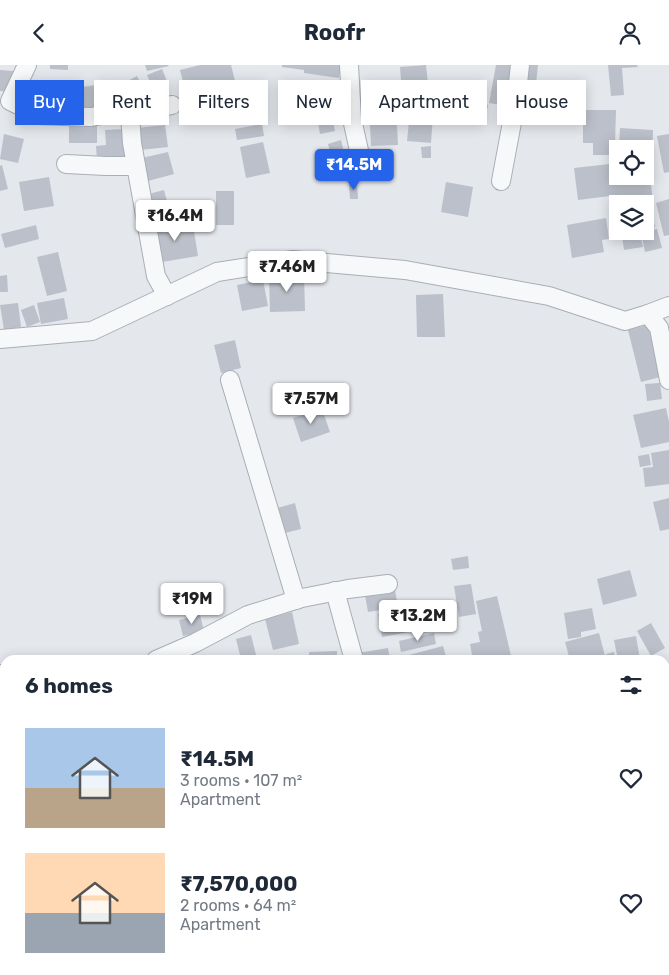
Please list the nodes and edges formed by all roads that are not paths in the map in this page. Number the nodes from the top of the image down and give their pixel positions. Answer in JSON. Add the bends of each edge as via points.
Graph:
{"nodes":[{"id":1,"x":27,"y":65,"type":"edge"},
{"id":2,"x":349,"y":65,"type":"edge"},
{"id":3,"x":520,"y":65,"type":"edge"},
{"id":4,"x":172,"y":105,"type":"dead end"},
{"id":5,"x":169,"y":106,"type":"edge"},
{"id":6,"x":94,"y":116,"type":"edge"},
{"id":7,"x":131,"y":125,"type":"edge"},
{"id":8,"x":66,"y":164,"type":"dead end"},
{"id":9,"x":362,"y":164,"type":"dead end"},
{"id":10,"x":136,"y":166,"type":"junction"},
{"id":11,"x":501,"y":181,"type":"dead end"},
{"id":12,"x":168,"y":296,"type":"junction"},
{"id":13,"x":669,"y":306,"type":"edge"},
{"id":14,"x":648,"y":314,"type":"junction"},
{"id":15,"x":0,"y":339,"type":"edge"},
{"id":16,"x":669,"y":380,"type":"edge"},
{"id":17,"x":230,"y":381,"type":"dead end"},
{"id":18,"x":388,"y":584,"type":"dead end"},
{"id":19,"x":335,"y":591,"type":"junction"},
{"id":20,"x":296,"y":600,"type":"junction"},
{"id":21,"x":167,"y":655,"type":"edge"},
{"id":22,"x":353,"y":655,"type":"edge"}],
"edges":[{"from":1,"to":6,"type":"street","via":[[10,101],[39,115]]},
{"from":2,"to":9,"type":"street","via":[[352,119]]},
{"from":3,"to":11,"type":"street"},
{"from":4,"to":5,"type":"street"},
{"from":7,"to":10,"type":"street"},
{"from":8,"to":10,"type":"street"},
{"from":10,"to":12,"type":"street","via":[[156,276]]},
{"from":12,"to":14,"type":"street","via":[[217,273],[293,260],[406,270],[549,296],[624,321]]},
{"from":12,"to":15,"type":"street","via":[[92,331]]},
{"from":13,"to":14,"type":"street"},
{"from":14,"to":16,"type":"street","via":[[659,328]]},
{"from":17,"to":20,"type":"street"},
{"from":18,"to":19,"type":"street"},
{"from":19,"to":20,"type":"street"},
{"from":19,"to":22,"type":"street"},
{"from":20,"to":21,"type":"street","via":[[248,615]]}]}
